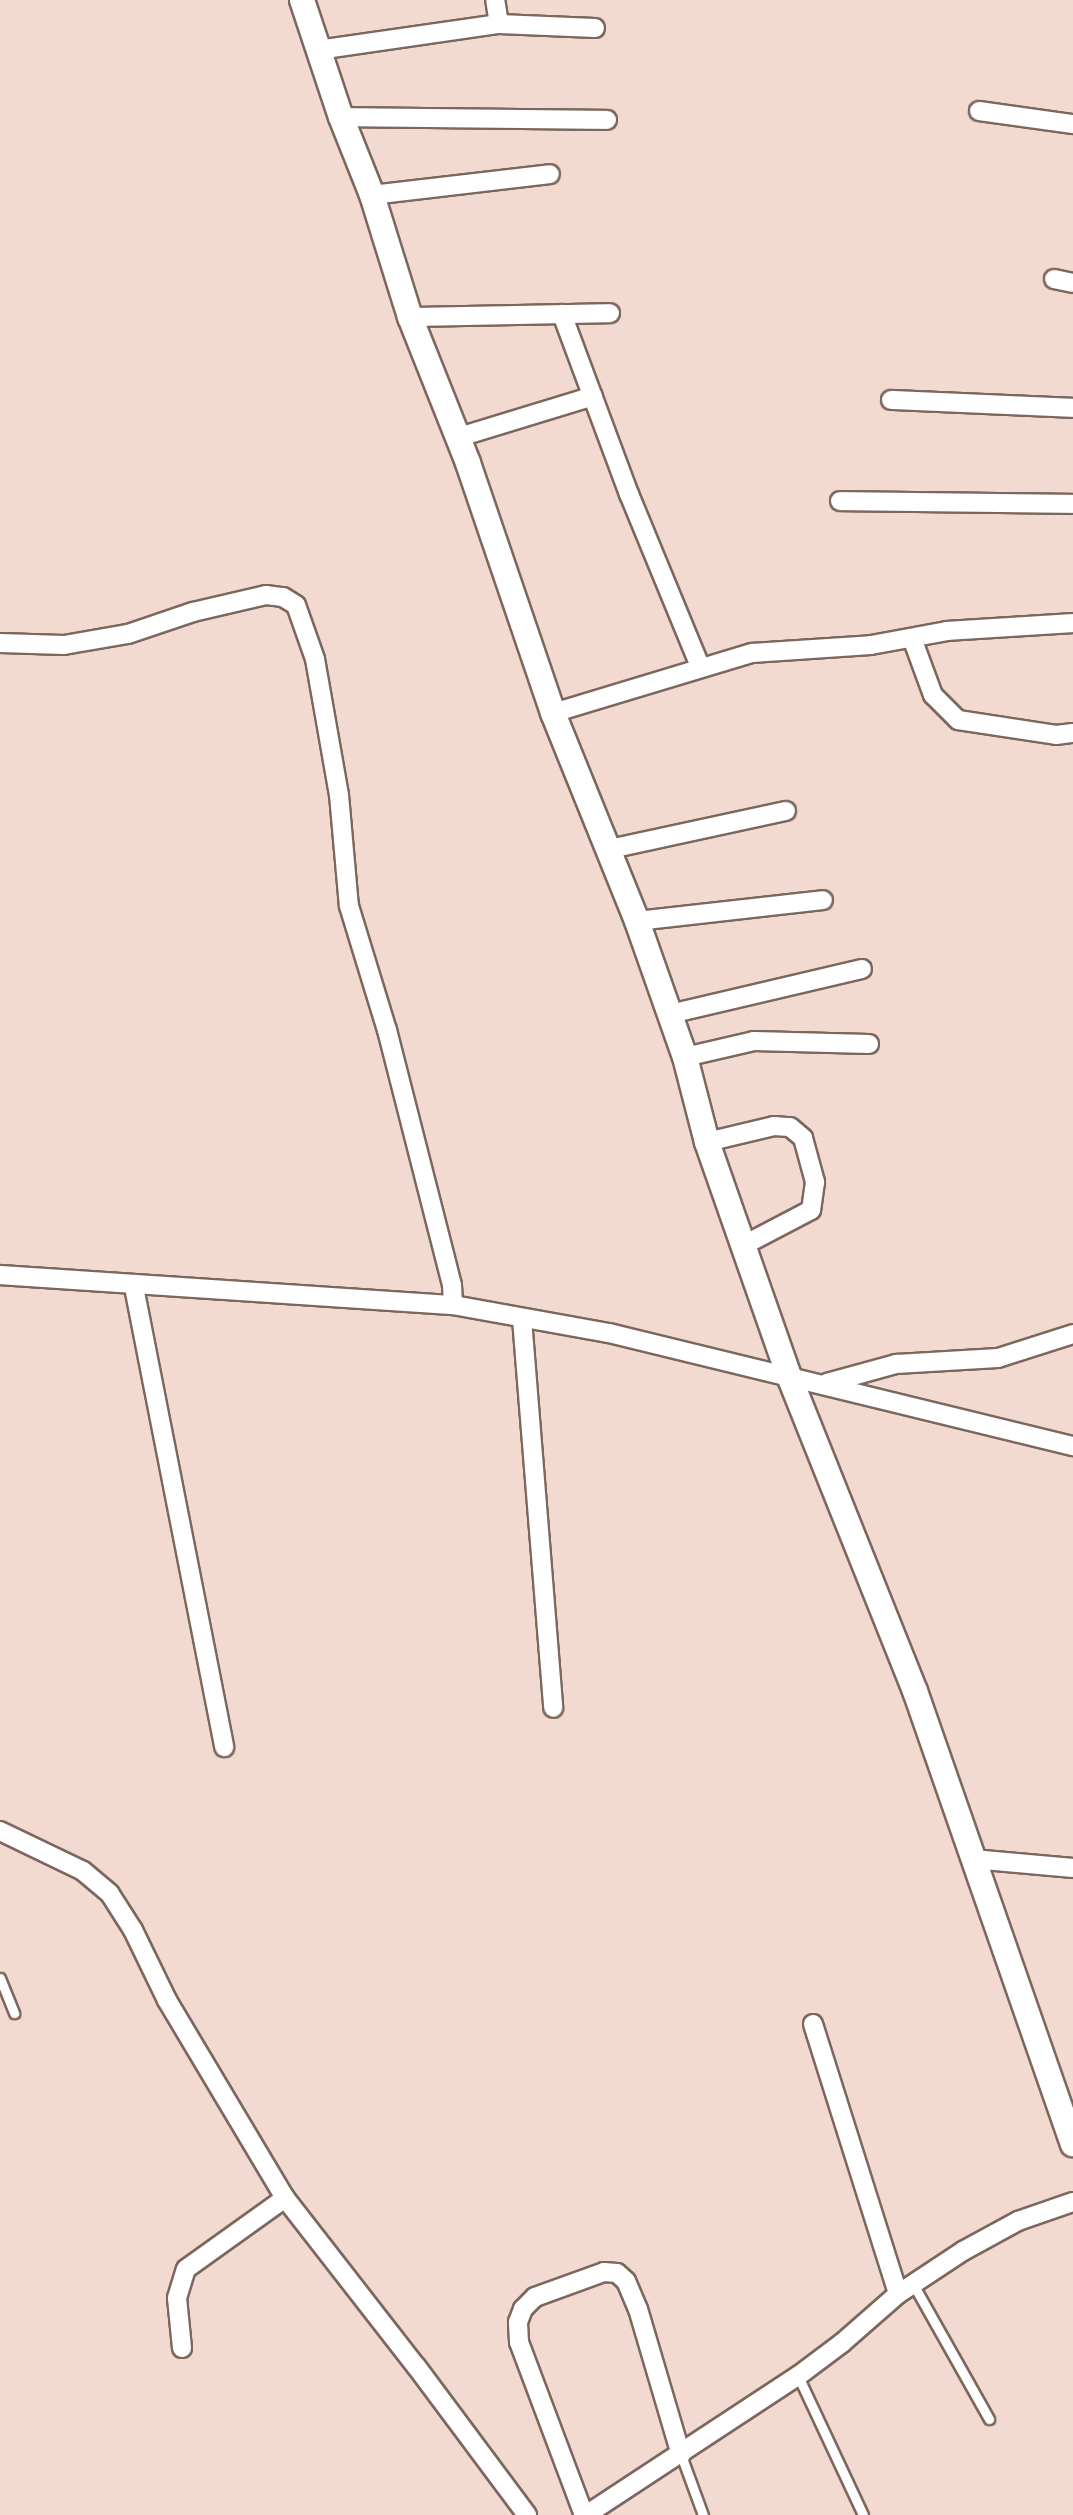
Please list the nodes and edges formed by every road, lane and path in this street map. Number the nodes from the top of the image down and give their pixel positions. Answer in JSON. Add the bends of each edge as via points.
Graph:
{"nodes":[{"id":1,"x":302,"y":0,"type":"edge"},
{"id":2,"x":495,"y":0,"type":"edge"},
{"id":3,"x":499,"y":24,"type":"junction"},
{"id":4,"x":595,"y":28,"type":"dead end"},
{"id":5,"x":318,"y":50,"type":"junction"},
{"id":6,"x":979,"y":111,"type":"dead end"},
{"id":7,"x":341,"y":117,"type":"junction"},
{"id":8,"x":607,"y":120,"type":"dead end"},
{"id":9,"x":1073,"y":124,"type":"edge"},
{"id":10,"x":550,"y":174,"type":"dead end"},
{"id":11,"x":372,"y":195,"type":"junction"},
{"id":12,"x":1054,"y":279,"type":"dead end"},
{"id":13,"x":1073,"y":283,"type":"edge"},
{"id":14,"x":610,"y":313,"type":"dead end"},
{"id":15,"x":562,"y":314,"type":"junction"},
{"id":16,"x":410,"y":317,"type":"junction"},
{"id":17,"x":593,"y":396,"type":"junction"},
{"id":18,"x":891,"y":400,"type":"dead end"},
{"id":19,"x":1073,"y":408,"type":"edge"},
{"id":20,"x":456,"y":438,"type":"junction"},
{"id":21,"x":840,"y":501,"type":"dead end"},
{"id":22,"x":1073,"y":504,"type":"edge"},
{"id":23,"x":1073,"y":623,"type":"edge"},
{"id":24,"x":912,"y":638,"type":"junction"},
{"id":25,"x":0,"y":643,"type":"edge"},
{"id":26,"x":700,"y":666,"type":"junction"},
{"id":27,"x":553,"y":713,"type":"junction"},
{"id":28,"x":1073,"y":733,"type":"edge"},
{"id":29,"x":786,"y":811,"type":"dead end"},
{"id":30,"x":610,"y":849,"type":"junction"},
{"id":31,"x":823,"y":900,"type":"dead end"},
{"id":32,"x":637,"y":921,"type":"junction"},
{"id":33,"x":862,"y":969,"type":"dead end"},
{"id":34,"x":670,"y":1014,"type":"junction"},
{"id":35,"x":869,"y":1044,"type":"dead end"},
{"id":36,"x":685,"y":1057,"type":"junction"},
{"id":37,"x":707,"y":1142,"type":"junction"},
{"id":38,"x":744,"y":1245,"type":"junction"},
{"id":39,"x":0,"y":1275,"type":"edge"},
{"id":40,"x":134,"y":1287,"type":"junction"},
{"id":41,"x":453,"y":1305,"type":"junction"},
{"id":42,"x":522,"y":1319,"type":"junction"},
{"id":43,"x":1073,"y":1334,"type":"edge"},
{"id":44,"x":789,"y":1376,"type":"junction"},
{"id":45,"x":824,"y":1384,"type":"junction"},
{"id":46,"x":1073,"y":1446,"type":"edge"},
{"id":47,"x":553,"y":1708,"type":"dead end"},
{"id":48,"x":224,"y":1747,"type":"dead end"},
{"id":49,"x":0,"y":1831,"type":"edge"},
{"id":50,"x":973,"y":1859,"type":"junction"},
{"id":51,"x":1073,"y":1868,"type":"edge"},
{"id":52,"x":0,"y":1978,"type":"edge"},
{"id":53,"x":14,"y":2013,"type":"dead end"},
{"id":54,"x":813,"y":2024,"type":"dead end"},
{"id":55,"x":1073,"y":2144,"type":"edge"},
{"id":56,"x":285,"y":2198,"type":"junction"},
{"id":57,"x":1073,"y":2202,"type":"edge"},
{"id":58,"x":906,"y":2289,"type":"junction"},
{"id":59,"x":182,"y":2348,"type":"dead end"},
{"id":60,"x":798,"y":2376,"type":"junction"},
{"id":61,"x":989,"y":2419,"type":"dead end"},
{"id":62,"x":681,"y":2455,"type":"junction"},
{"id":63,"x":527,"y":2515,"type":"edge"},
{"id":64,"x":585,"y":2515,"type":"edge"},
{"id":65,"x":703,"y":2515,"type":"edge"},
{"id":66,"x":863,"y":2515,"type":"edge"}],
"edges":[{"from":1,"to":5,"type":"main road"},
{"from":2,"to":3,"type":"street"},
{"from":3,"to":4,"type":"street"},
{"from":3,"to":5,"type":"street"},
{"from":5,"to":7,"type":"main road"},
{"from":6,"to":9,"type":"street"},
{"from":7,"to":8,"type":"street"},
{"from":7,"to":11,"type":"main road"},
{"from":10,"to":11,"type":"street"},
{"from":11,"to":16,"type":"main road"},
{"from":12,"to":13,"type":"street"},
{"from":14,"to":15,"type":"street"},
{"from":15,"to":16,"type":"street"},
{"from":15,"to":17,"type":"street"},
{"from":16,"to":20,"type":"main road"},
{"from":17,"to":20,"type":"street"},
{"from":17,"to":26,"type":"street"},
{"from":18,"to":19,"type":"street"},
{"from":20,"to":27,"type":"main road"},
{"from":21,"to":22,"type":"street"},
{"from":23,"to":24,"type":"street"},
{"from":24,"to":26,"type":"street","via":[[752,653]]},
{"from":24,"to":28,"type":"street","via":[[933,695],[958,720]]},
{"from":25,"to":41,"type":"street","via":[[64,645],[117,636],[266,595],[296,605],[315,659],[339,795],[349,906],[387,1030]]},
{"from":26,"to":27,"type":"street"},
{"from":27,"to":30,"type":"main road"},
{"from":29,"to":30,"type":"street"},
{"from":30,"to":32,"type":"main road"},
{"from":31,"to":32,"type":"street"},
{"from":32,"to":34,"type":"main road"},
{"from":33,"to":34,"type":"street"},
{"from":34,"to":36,"type":"main road"},
{"from":35,"to":36,"type":"street","via":[[754,1041]]},
{"from":36,"to":37,"type":"main road"},
{"from":37,"to":38,"type":"main road"},
{"from":37,"to":38,"type":"street","via":[[774,1126],[790,1127],[803,1138],[815,1182],[811,1210]]},
{"from":38,"to":44,"type":"main road"},
{"from":39,"to":40,"type":"street"},
{"from":40,"to":41,"type":"street"},
{"from":40,"to":48,"type":"street"},
{"from":41,"to":42,"type":"street"},
{"from":42,"to":44,"type":"street","via":[[609,1333]]},
{"from":42,"to":47,"type":"street"},
{"from":43,"to":45,"type":"street","via":[[998,1358],[896,1364]]},
{"from":44,"to":45,"type":"street"},
{"from":44,"to":50,"type":"main road","via":[[915,1691]]},
{"from":45,"to":46,"type":"street"},
{"from":49,"to":56,"type":"street","via":[[83,1871],[110,1894]]},
{"from":50,"to":51,"type":"street"},
{"from":50,"to":55,"type":"main road"},
{"from":52,"to":53,"type":"lane"},
{"from":54,"to":58,"type":"street"},
{"from":56,"to":59,"type":"street","via":[[186,2269],[177,2298]]},
{"from":56,"to":63,"type":"street"},
{"from":57,"to":58,"type":"street","via":[[1018,2221]]},
{"from":58,"to":60,"type":"street"},
{"from":58,"to":61,"type":"lane"},
{"from":60,"to":62,"type":"street"},
{"from":60,"to":66,"type":"lane"},
{"from":62,"to":64,"type":"street"},
{"from":62,"to":64,"type":"street","via":[[626,2281],[604,2272],[535,2297],[518,2322],[519,2342]]},
{"from":62,"to":65,"type":"lane"}]}
